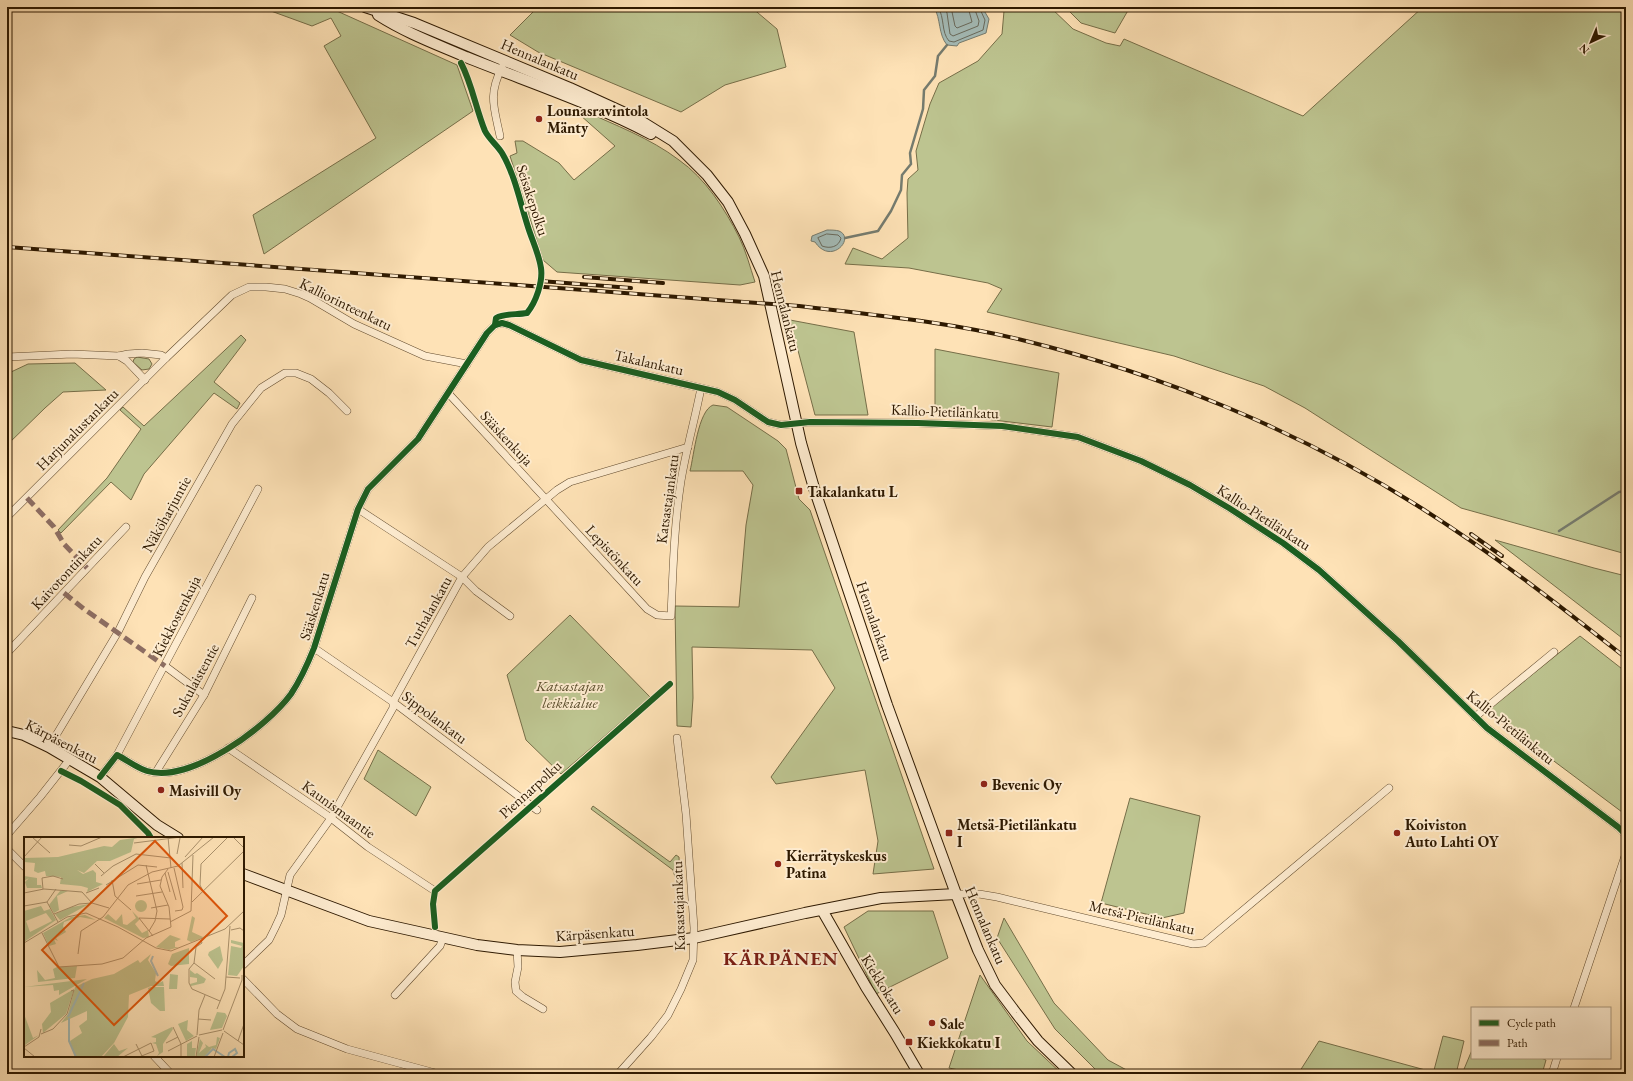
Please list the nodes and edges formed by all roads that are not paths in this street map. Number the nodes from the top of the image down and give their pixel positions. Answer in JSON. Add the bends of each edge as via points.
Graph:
{"nodes":[{"id":1,"x":365,"y":7,"type":"edge"},
{"id":2,"x":502,"y":66,"type":"junction"},
{"id":3,"x":500,"y":136,"type":"dead end"},
{"id":4,"x":495,"y":326,"type":"joint"},
{"id":5,"x":119,"y":356,"type":"junction"},
{"id":6,"x":7,"y":357,"type":"edge"},
{"id":7,"x":166,"y":358,"type":"junction"},
{"id":8,"x":467,"y":364,"type":"junction"},
{"id":9,"x":145,"y":380,"type":"junction"},
{"id":10,"x":701,"y":388,"type":"junction"},
{"id":11,"x":449,"y":394,"type":"junction"},
{"id":12,"x":347,"y":411,"type":"dead end"},
{"id":13,"x":797,"y":423,"type":"junction"},
{"id":14,"x":688,"y":447,"type":"junction"},
{"id":15,"x":258,"y":489,"type":"dead end"},
{"id":16,"x":546,"y":499,"type":"junction"},
{"id":17,"x":358,"y":509,"type":"junction"},
{"id":18,"x":7,"y":518,"type":"edge"},
{"id":19,"x":126,"y":527,"type":"dead end"},
{"id":20,"x":462,"y":577,"type":"junction"},
{"id":21,"x":252,"y":598,"type":"dead end"},
{"id":22,"x":510,"y":616,"type":"dead end"},
{"id":23,"x":671,"y":616,"type":"joint"},
{"id":24,"x":314,"y":648,"type":"junction"},
{"id":25,"x":1554,"y":652,"type":"dead end"},
{"id":26,"x":7,"y":653,"type":"edge"},
{"id":27,"x":165,"y":666,"type":"junction"},
{"id":28,"x":204,"y":695,"type":"junction"},
{"id":29,"x":393,"y":702,"type":"junction"},
{"id":30,"x":1475,"y":718,"type":"junction"},
{"id":31,"x":7,"y":731,"type":"edge"},
{"id":32,"x":677,"y":738,"type":"dead end"},
{"id":33,"x":49,"y":747,"type":"junction"},
{"id":34,"x":228,"y":748,"type":"junction"},
{"id":35,"x":117,"y":755,"type":"junction"},
{"id":36,"x":70,"y":758,"type":"junction"},
{"id":37,"x":156,"y":772,"type":"junction"},
{"id":38,"x":100,"y":778,"type":"junction"},
{"id":39,"x":1389,"y":788,"type":"dead end"},
{"id":40,"x":537,"y":810,"type":"dead end"},
{"id":41,"x":331,"y":818,"type":"junction"},
{"id":42,"x":7,"y":835,"type":"edge"},
{"id":43,"x":176,"y":837,"type":"edge"},
{"id":44,"x":1626,"y":838,"type":"edge"},
{"id":45,"x":7,"y":849,"type":"edge"},
{"id":46,"x":1626,"y":853,"type":"edge"},
{"id":47,"x":24,"y":866,"type":"edge"},
{"id":48,"x":244,"y":874,"type":"edge"},
{"id":49,"x":287,"y":891,"type":"junction"},
{"id":50,"x":434,"y":891,"type":"dead end"},
{"id":51,"x":956,"y":894,"type":"junction"},
{"id":52,"x":822,"y":910,"type":"junction"},
{"id":53,"x":442,"y":938,"type":"junction"},
{"id":54,"x":694,"y":938,"type":"junction"},
{"id":55,"x":517,"y":950,"type":"junction"},
{"id":56,"x":244,"y":964,"type":"edge"},
{"id":57,"x":244,"y":980,"type":"edge"},
{"id":58,"x":395,"y":995,"type":"dead end"},
{"id":59,"x":1574,"y":1007,"type":"edge"},
{"id":60,"x":543,"y":1009,"type":"dead end"},
{"id":61,"x":155,"y":1057,"type":"edge"},
{"id":62,"x":1557,"y":1059,"type":"edge"},
{"id":63,"x":171,"y":1074,"type":"edge"},
{"id":64,"x":439,"y":1074,"type":"edge"},
{"id":65,"x":618,"y":1074,"type":"edge"},
{"id":66,"x":919,"y":1074,"type":"edge"},
{"id":67,"x":1072,"y":1074,"type":"edge"},
{"id":68,"x":1552,"y":1074,"type":"edge"}],
"edges":[{"from":1,"to":2,"type":"street","name":"Hennalankatu","via":[[395,26]]},
{"from":2,"to":3,"type":"street","via":[[492,99]]},
{"from":2,"to":13,"type":"street","name":"Hennalankatu","via":[[651,133],[692,160],[707,175],[728,202],[746,234],[764,276]]},
{"from":4,"to":8,"type":"street","name":"Sääskenkatu","via":[[483,338]]},
{"from":4,"to":10,"type":"street","name":"Takalankatu","via":[[502,323],[509,325],[581,360]]},
{"from":5,"to":6,"type":"street","via":[[72,354]]},
{"from":5,"to":7,"type":"street","via":[[142,353]]},
{"from":5,"to":9,"type":"street"},
{"from":7,"to":8,"type":"street","name":"Kalliorinteenkatu","via":[[232,295],[249,287],[266,287],[285,289],[310,298],[354,324],[425,356]]},
{"from":7,"to":9,"type":"street","name":"Harjunalustankatu"},
{"from":8,"to":11,"type":"street","name":"Sääskenkatu"},
{"from":9,"to":18,"type":"street","name":"Harjunalustankatu"},
{"from":10,"to":13,"type":"street","name":"Takalankatu","via":[[735,400],[768,422],[780,425]]},
{"from":10,"to":14,"type":"street","name":"Katsastajankatu"},
{"from":11,"to":16,"type":"street","name":"Sääskenkuja"},
{"from":11,"to":17,"type":"street","name":"Sääskenkatu","via":[[418,439],[368,489]]},
{"from":12,"to":33,"type":"street","name":"Näköharjuntie","via":[[311,379],[296,373],[285,373],[261,388],[232,424],[118,632]]},
{"from":13,"to":30,"type":"street","name":"Kallio-Pietilänkatu","via":[[1002,426],[1078,437],[1141,461],[1229,508],[1319,570],[1398,641]]},
{"from":13,"to":51,"type":"street","name":"Hennalankatu","via":[[814,488],[872,660]]},
{"from":14,"to":16,"type":"street","name":"Turhalankatu","via":[[570,482]]},
{"from":14,"to":23,"type":"street","name":"Katsastajankatu","via":[[681,480],[674,544]]},
{"from":15,"to":27,"type":"street","name":"Kiekkostenkuja"},
{"from":16,"to":20,"type":"street","name":"Turhalankatu","via":[[488,546]]},
{"from":16,"to":23,"type":"street","name":"Lepistönkatu","via":[[647,609],[657,615]]},
{"from":17,"to":20,"type":"street"},
{"from":17,"to":24,"type":"street","name":"Sääskenkatu"},
{"from":19,"to":26,"type":"street","name":"Kaivotontinkatu"},
{"from":20,"to":22,"type":"street","via":[[476,591]]},
{"from":20,"to":29,"type":"street","name":"Turhalankatu"},
{"from":21,"to":28,"type":"street","name":"Sukulaistentie"},
{"from":24,"to":29,"type":"street","name":"Sippolankatu"},
{"from":24,"to":34,"type":"street","name":"Sääskenkatu","via":[[306,667],[282,705],[251,734]]},
{"from":25,"to":30,"type":"street"},
{"from":27,"to":28,"type":"street"},
{"from":27,"to":35,"type":"street","name":"Kiekkostenkuja"},
{"from":28,"to":37,"type":"street","name":"Sukulaistentie"},
{"from":29,"to":40,"type":"street","name":"Sippolankatu"},
{"from":29,"to":41,"type":"street","name":"Turhalankatu","via":[[393,708]]},
{"from":30,"to":44,"type":"street","name":"Kallio-Pietilänkatu","via":[[1618,826]]},
{"from":31,"to":33,"type":"street","name":"Kärpäsenkatu"},
{"from":32,"to":54,"type":"street","name":"Katsastajankatu","via":[[686,814]]},
{"from":33,"to":36,"type":"street","name":"Kärpäsenkatu"},
{"from":34,"to":37,"type":"street","name":"Sääskenkatu","via":[[182,770]]},
{"from":34,"to":41,"type":"street","name":"Kaunismaantie"},
{"from":35,"to":37,"type":"street","via":[[147,771]]},
{"from":35,"to":38,"type":"street","name":"Kiekkostenkuja"},
{"from":36,"to":38,"type":"street","name":"Kärpäsenkatu"},
{"from":36,"to":42,"type":"street","via":[[40,798]]},
{"from":38,"to":43,"type":"street","name":"Kärpäsenkatu","via":[[157,825]]},
{"from":39,"to":51,"type":"street","name":"Metsä-Pietilänkatu","via":[[1204,943],[1193,944],[979,894]]},
{"from":41,"to":49,"type":"street","name":"Turhalankatu","via":[[290,875]]},
{"from":41,"to":50,"type":"street","name":"Kaunismaantie","via":[[368,847]]},
{"from":45,"to":47,"type":"street"},
{"from":46,"to":59,"type":"street"},
{"from":48,"to":49,"type":"street","name":"Kärpäsenkatu"},
{"from":49,"to":53,"type":"street","name":"Kärpäsenkatu","via":[[369,921]]},
{"from":49,"to":56,"type":"street","name":"Turhalankatu","via":[[276,928],[269,940]]},
{"from":51,"to":52,"type":"street","name":"Kärpäsenkatu","via":[[882,898]]},
{"from":51,"to":67,"type":"street","name":"Hennalankatu","via":[[995,985],[1038,1041]]},
{"from":52,"to":54,"type":"street","name":"Kärpäsenkatu"},
{"from":52,"to":66,"type":"street","name":"Kiekkokatu"},
{"from":53,"to":55,"type":"street","name":"Kärpäsenkatu"},
{"from":53,"to":58,"type":"street","via":[[440,946]]},
{"from":54,"to":55,"type":"street","name":"Kärpäsenkatu","via":[[560,952]]},
{"from":54,"to":65,"type":"street","name":"Katsastajankatu","via":[[693,960],[668,1015]]},
{"from":55,"to":60,"type":"street","via":[[516,991]]},
{"from":57,"to":64,"type":"street","via":[[277,1014],[297,1029],[347,1049]]},
{"from":61,"to":63,"type":"street"},
{"from":62,"to":68,"type":"street"}]}
